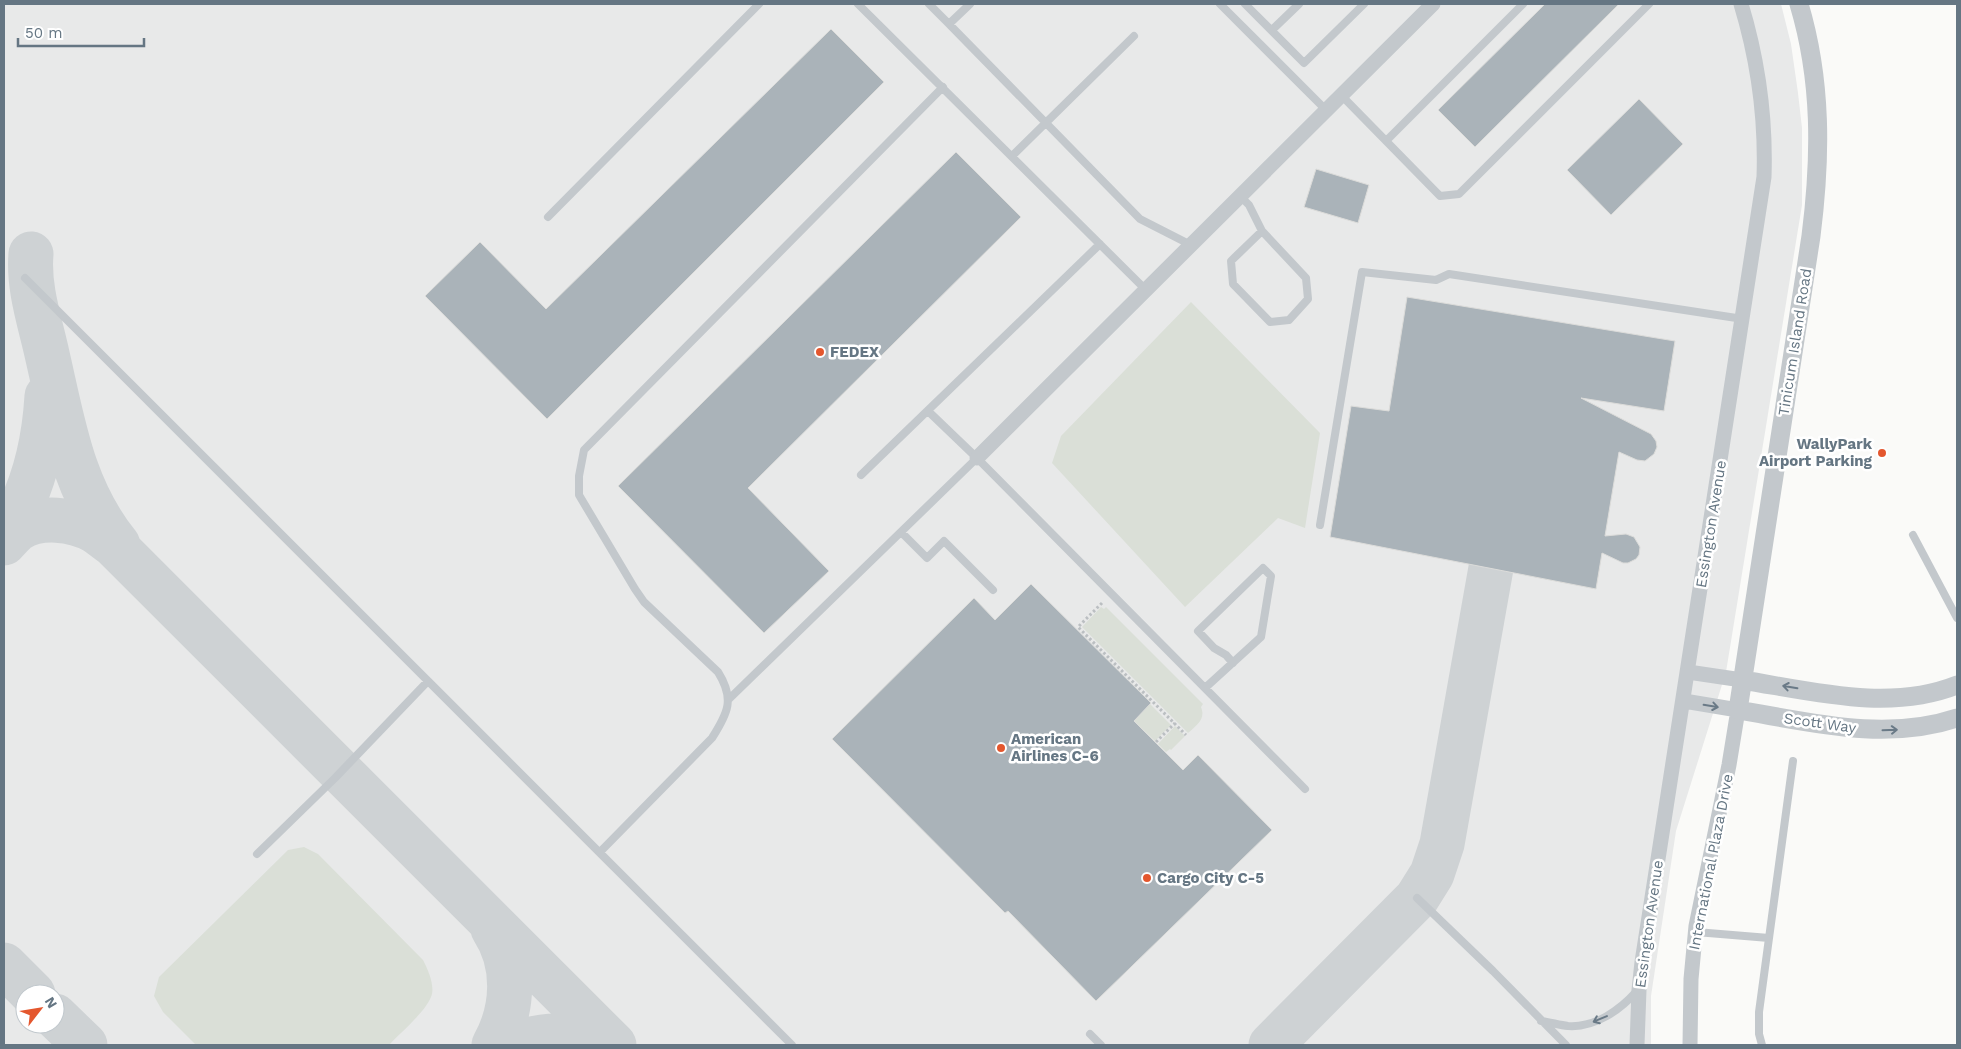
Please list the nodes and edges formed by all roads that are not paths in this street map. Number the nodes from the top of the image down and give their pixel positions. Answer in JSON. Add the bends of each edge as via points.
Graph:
{"nodes":[{"id":1,"x":759,"y":4,"type":"edge"},
{"id":2,"x":858,"y":4,"type":"edge"},
{"id":3,"x":929,"y":4,"type":"edge"},
{"id":4,"x":970,"y":4,"type":"edge"},
{"id":5,"x":1220,"y":4,"type":"edge"},
{"id":6,"x":1245,"y":4,"type":"edge"},
{"id":7,"x":1299,"y":4,"type":"edge"},
{"id":8,"x":1364,"y":4,"type":"edge"},
{"id":9,"x":1433,"y":4,"type":"edge"},
{"id":10,"x":1523,"y":4,"type":"edge"},
{"id":11,"x":1649,"y":4,"type":"edge"},
{"id":12,"x":1741,"y":4,"type":"edge"},
{"id":13,"x":1800,"y":4,"type":"edge"},
{"id":14,"x":949,"y":24,"type":"junction"},
{"id":15,"x":1272,"y":30,"type":"junction"},
{"id":16,"x":1134,"y":36,"type":"dead end"},
{"id":17,"x":943,"y":87,"type":"junction"},
{"id":18,"x":1341,"y":95,"type":"junction"},
{"id":19,"x":1326,"y":110,"type":"junction"},
{"id":20,"x":1045,"y":122,"type":"junction"},
{"id":21,"x":1386,"y":141,"type":"junction"},
{"id":22,"x":1012,"y":156,"type":"junction"},
{"id":23,"x":1240,"y":196,"type":"junction"},
{"id":24,"x":548,"y":217,"type":"dead end"},
{"id":25,"x":1262,"y":231,"type":"junction"},
{"id":26,"x":1100,"y":244,"type":"junction"},
{"id":27,"x":1191,"y":245,"type":"junction"},
{"id":28,"x":25,"y":278,"type":"dead end"},
{"id":29,"x":1146,"y":290,"type":"junction"},
{"id":30,"x":1743,"y":319,"type":"junction"},
{"id":31,"x":928,"y":411,"type":"junction"},
{"id":32,"x":977,"y":458,"type":"junction"},
{"id":33,"x":861,"y":475,"type":"dead end"},
{"id":34,"x":1320,"y":526,"type":"dead end"},
{"id":35,"x":901,"y":532,"type":"junction"},
{"id":36,"x":1913,"y":535,"type":"dead end"},
{"id":37,"x":992,"y":590,"type":"dead end"},
{"id":38,"x":1957,"y":618,"type":"edge"},
{"id":39,"x":1233,"y":663,"type":"junction"},
{"id":40,"x":1688,"y":672,"type":"junction"},
{"id":41,"x":1742,"y":680,"type":"junction"},
{"id":42,"x":428,"y":681,"type":"junction"},
{"id":43,"x":1957,"y":685,"type":"edge"},
{"id":44,"x":1205,"y":688,"type":"junction"},
{"id":45,"x":728,"y":700,"type":"junction"},
{"id":46,"x":1684,"y":701,"type":"junction"},
{"id":47,"x":1738,"y":710,"type":"junction"},
{"id":48,"x":1957,"y":718,"type":"edge"},
{"id":49,"x":1793,"y":761,"type":"dead end"},
{"id":50,"x":1305,"y":789,"type":"dead end"},
{"id":51,"x":600,"y":852,"type":"junction"},
{"id":52,"x":256,"y":854,"type":"dead end"},
{"id":53,"x":1417,"y":898,"type":"dead end"},
{"id":54,"x":1696,"y":932,"type":"junction"},
{"id":55,"x":1769,"y":938,"type":"junction"},
{"id":56,"x":1639,"y":990,"type":"junction"},
{"id":57,"x":1541,"y":1021,"type":"junction"},
{"id":58,"x":1090,"y":1034,"type":"dead end"},
{"id":59,"x":792,"y":1045,"type":"edge"},
{"id":60,"x":1101,"y":1045,"type":"edge"},
{"id":61,"x":1566,"y":1045,"type":"edge"},
{"id":62,"x":1638,"y":1045,"type":"edge"},
{"id":63,"x":1690,"y":1045,"type":"edge"},
{"id":64,"x":1762,"y":1045,"type":"edge"}],
"edges":[{"from":1,"to":24,"type":"lane"},
{"from":2,"to":17,"type":"lane"},
{"from":3,"to":14,"type":"lane"},
{"from":4,"to":14,"type":"lane"},
{"from":5,"to":19,"type":"lane"},
{"from":6,"to":15,"type":"lane"},
{"from":7,"to":15,"type":"lane"},
{"from":8,"to":15,"type":"lane","via":[[1304,63]]},
{"from":9,"to":18,"type":"street"},
{"from":10,"to":21,"type":"lane"},
{"from":11,"to":21,"type":"lane","via":[[1459,194],[1440,196]]},
{"from":12,"to":30,"type":"street","name":"Essington Avenue","via":[[1758,73],[1764,151],[1761,200]]},
{"from":13,"to":41,"type":"street","name":"Tinicum Island Road","via":[[1818,109],[1817,186]]},
{"from":14,"to":20,"type":"lane"},
{"from":16,"to":20,"type":"lane"},
{"from":17,"to":22,"type":"lane"},
{"from":17,"to":45,"type":"lane","via":[[584,450],[579,495],[635,590],[718,672],[724,681]]},
{"from":18,"to":19,"type":"street"},
{"from":18,"to":21,"type":"lane"},
{"from":19,"to":23,"type":"street"},
{"from":20,"to":22,"type":"lane"},
{"from":20,"to":27,"type":"lane","via":[[1140,218]]},
{"from":22,"to":26,"type":"lane"},
{"from":23,"to":25,"type":"lane","via":[[1249,205]]},
{"from":23,"to":27,"type":"street"},
{"from":25,"to":25,"type":"lane","via":[[1306,278],[1308,299],[1289,320],[1270,322],[1233,284],[1231,261]]},
{"from":26,"to":29,"type":"lane"},
{"from":26,"to":31,"type":"lane"},
{"from":27,"to":29,"type":"street"},
{"from":28,"to":42,"type":"lane"},
{"from":29,"to":32,"type":"street"},
{"from":30,"to":34,"type":"lane","via":[[1449,274],[1436,280],[1362,272]]},
{"from":30,"to":40,"type":"street","name":"Essington Avenue"},
{"from":31,"to":32,"type":"lane"},
{"from":31,"to":33,"type":"lane"},
{"from":32,"to":35,"type":"lane"},
{"from":32,"to":44,"type":"lane"},
{"from":35,"to":37,"type":"lane","via":[[927,558],[944,541]]},
{"from":35,"to":45,"type":"lane"},
{"from":36,"to":38,"type":"lane"},
{"from":39,"to":39,"type":"lane","via":[[1261,637],[1271,576],[1263,568],[1198,631]]},
{"from":39,"to":44,"type":"lane"},
{"from":40,"to":41,"type":"street","name":"Scott Way"},
{"from":40,"to":46,"type":"street","name":"Essington Avenue"},
{"from":43,"to":41,"type":"street","name":"Scott Way","one_way":true,"via":[[1912,696],[1877,698]]},
{"from":41,"to":47,"type":"street","name":"Tinicum Island Road"},
{"from":42,"to":51,"type":"lane"},
{"from":42,"to":52,"type":"lane","via":[[336,778]]},
{"from":44,"to":50,"type":"lane"},
{"from":45,"to":51,"type":"lane","via":[[728,710],[712,738]]},
{"from":46,"to":47,"type":"street","name":"Scott Way","one_way":true},
{"from":46,"to":56,"type":"street","name":"Essington Avenue"},
{"from":47,"to":48,"type":"street","name":"Scott Way","one_way":true,"via":[[1875,730],[1914,728]]},
{"from":47,"to":54,"type":"street","name":"International Plaza Drive"},
{"from":49,"to":55,"type":"lane"},
{"from":51,"to":59,"type":"lane"},
{"from":53,"to":57,"type":"lane"},
{"from":54,"to":55,"type":"lane"},
{"from":54,"to":63,"type":"street","name":"International Plaza Drive","via":[[1691,979]]},
{"from":55,"to":64,"type":"lane","via":[[1759,1018]]},
{"from":56,"to":57,"type":"lane","one_way":true,"via":[[1618,1010],[1593,1022],[1569,1026]]},
{"from":56,"to":62,"type":"street","name":"Essington Avenue"},
{"from":57,"to":61,"type":"lane"},
{"from":58,"to":60,"type":"lane"}]}
